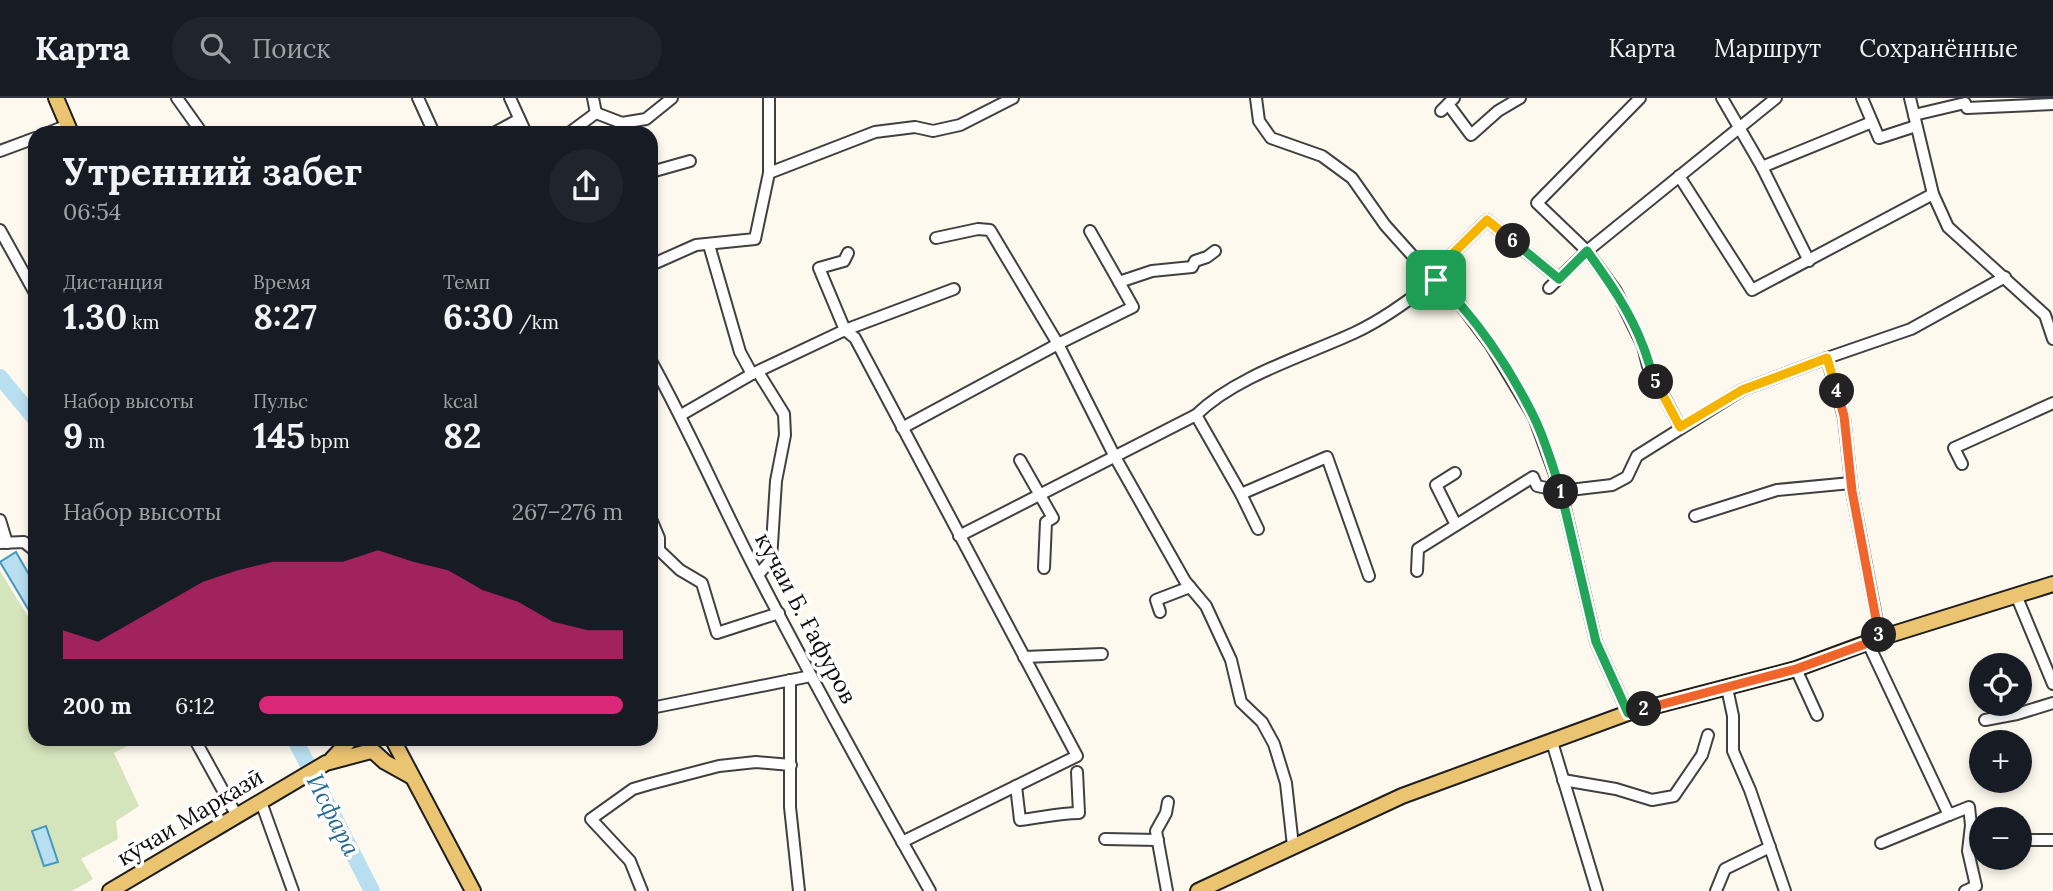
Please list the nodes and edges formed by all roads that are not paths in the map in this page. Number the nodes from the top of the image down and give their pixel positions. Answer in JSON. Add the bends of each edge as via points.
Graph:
{"nodes":[{"id":1,"x":56,"y":98,"type":"edge"},
{"id":2,"x":177,"y":98,"type":"edge"},
{"id":3,"x":418,"y":98,"type":"edge"},
{"id":4,"x":510,"y":98,"type":"edge"},
{"id":5,"x":593,"y":98,"type":"edge"},
{"id":6,"x":672,"y":98,"type":"edge"},
{"id":7,"x":769,"y":98,"type":"edge"},
{"id":8,"x":1013,"y":98,"type":"edge"},
{"id":9,"x":1256,"y":98,"type":"edge"},
{"id":10,"x":1520,"y":98,"type":"edge"},
{"id":11,"x":1640,"y":98,"type":"edge"},
{"id":12,"x":1722,"y":98,"type":"edge"},
{"id":13,"x":1776,"y":98,"type":"edge"},
{"id":14,"x":1862,"y":98,"type":"edge"},
{"id":15,"x":1910,"y":98,"type":"edge"},
{"id":16,"x":1448,"y":104,"type":"edge"},
{"id":17,"x":2053,"y":104,"type":"edge"},
{"id":18,"x":596,"y":113,"type":"junction"},
{"id":19,"x":518,"y":120,"type":"junction"},
{"id":20,"x":1915,"y":120,"type":"junction"},
{"id":21,"x":1872,"y":122,"type":"junction"},
{"id":22,"x":69,"y":126,"type":"edge"},
{"id":23,"x":197,"y":126,"type":"edge"},
{"id":24,"x":431,"y":126,"type":"edge"},
{"id":25,"x":507,"y":126,"type":"edge"},
{"id":26,"x":522,"y":126,"type":"edge"},
{"id":27,"x":578,"y":126,"type":"edge"},
{"id":28,"x":1740,"y":128,"type":"junction"},
{"id":29,"x":28,"y":141,"type":"edge"},
{"id":30,"x":0,"y":151,"type":"edge"},
{"id":31,"x":690,"y":161,"type":"dead end"},
{"id":32,"x":1762,"y":167,"type":"junction"},
{"id":33,"x":658,"y":170,"type":"edge"},
{"id":34,"x":769,"y":173,"type":"junction"},
{"id":35,"x":1679,"y":176,"type":"junction"},
{"id":36,"x":1933,"y":194,"type":"junction"},
{"id":37,"x":0,"y":230,"type":"edge"},
{"id":38,"x":1090,"y":232,"type":"dead end"},
{"id":39,"x":936,"y":238,"type":"dead end"},
{"id":40,"x":709,"y":245,"type":"junction"},
{"id":41,"x":1214,"y":251,"type":"dead end"},
{"id":42,"x":1587,"y":251,"type":"junction"},
{"id":43,"x":848,"y":253,"type":"dead end"},
{"id":44,"x":1809,"y":261,"type":"junction"},
{"id":45,"x":658,"y":262,"type":"edge"},
{"id":46,"x":1434,"y":277,"type":"junction"},
{"id":47,"x":2005,"y":277,"type":"junction"},
{"id":48,"x":1559,"y":279,"type":"junction"},
{"id":49,"x":28,"y":280,"type":"edge"},
{"id":50,"x":1119,"y":282,"type":"junction"},
{"id":51,"x":1549,"y":288,"type":"dead end"},
{"id":52,"x":954,"y":289,"type":"dead end"},
{"id":53,"x":845,"y":330,"type":"junction"},
{"id":54,"x":2053,"y":339,"type":"edge"},
{"id":55,"x":1058,"y":344,"type":"junction"},
{"id":56,"x":1827,"y":358,"type":"junction"},
{"id":57,"x":755,"y":373,"type":"junction"},
{"id":58,"x":658,"y":374,"type":"edge"},
{"id":59,"x":2053,"y":403,"type":"edge"},
{"id":60,"x":681,"y":415,"type":"junction"},
{"id":61,"x":1196,"y":415,"type":"junction"},
{"id":62,"x":1680,"y":427,"type":"junction"},
{"id":63,"x":902,"y":428,"type":"junction"},
{"id":64,"x":1115,"y":457,"type":"junction"},
{"id":65,"x":1020,"y":460,"type":"dead end"},
{"id":66,"x":1962,"y":464,"type":"dead end"},
{"id":67,"x":1455,"y":473,"type":"dead end"},
{"id":68,"x":1851,"y":483,"type":"junction"},
{"id":69,"x":1561,"y":491,"type":"junction"},
{"id":70,"x":1241,"y":494,"type":"junction"},
{"id":71,"x":1040,"y":495,"type":"junction"},
{"id":72,"x":1695,"y":516,"type":"dead end"},
{"id":73,"x":0,"y":520,"type":"edge"},
{"id":74,"x":1456,"y":525,"type":"junction"},
{"id":75,"x":1258,"y":528,"type":"dead end"},
{"id":76,"x":958,"y":536,"type":"junction"},
{"id":77,"x":4,"y":543,"type":"edge"},
{"id":78,"x":28,"y":545,"type":"edge"},
{"id":79,"x":658,"y":554,"type":"edge"},
{"id":80,"x":1044,"y":568,"type":"dead end"},
{"id":81,"x":1417,"y":571,"type":"dead end"},
{"id":82,"x":758,"y":575,"type":"junction"},
{"id":83,"x":1369,"y":576,"type":"dead end"},
{"id":84,"x":2053,"y":584,"type":"edge"},
{"id":85,"x":1190,"y":587,"type":"junction"},
{"id":86,"x":2016,"y":595,"type":"junction"},
{"id":87,"x":1160,"y":612,"type":"dead end"},
{"id":88,"x":779,"y":613,"type":"junction"},
{"id":89,"x":1874,"y":640,"type":"junction"},
{"id":90,"x":1102,"y":654,"type":"dead end"},
{"id":91,"x":1024,"y":657,"type":"junction"},
{"id":92,"x":1796,"y":669,"type":"junction"},
{"id":93,"x":811,"y":676,"type":"junction"},
{"id":94,"x":790,"y":680,"type":"junction"},
{"id":95,"x":2053,"y":684,"type":"edge"},
{"id":96,"x":1727,"y":688,"type":"junction"},
{"id":97,"x":2053,"y":703,"type":"edge"},
{"id":98,"x":658,"y":707,"type":"edge"},
{"id":99,"x":1628,"y":713,"type":"junction"},
{"id":100,"x":1817,"y":715,"type":"dead end"},
{"id":101,"x":1985,"y":720,"type":"dead end"},
{"id":102,"x":1708,"y":735,"type":"dead end"},
{"id":103,"x":1552,"y":742,"type":"junction"},
{"id":104,"x":198,"y":746,"type":"edge"},
{"id":105,"x":344,"y":746,"type":"edge"},
{"id":106,"x":363,"y":746,"type":"edge"},
{"id":107,"x":386,"y":746,"type":"edge"},
{"id":108,"x":395,"y":746,"type":"edge"},
{"id":109,"x":373,"y":751,"type":"junction"},
{"id":110,"x":329,"y":761,"type":"junction"},
{"id":111,"x":791,"y":765,"type":"junction"},
{"id":112,"x":1077,"y":772,"type":"dead end"},
{"id":113,"x":412,"y":777,"type":"junction"},
{"id":114,"x":1563,"y":780,"type":"junction"},
{"id":115,"x":1016,"y":786,"type":"junction"},
{"id":116,"x":261,"y":802,"type":"junction"},
{"id":117,"x":1167,"y":802,"type":"dead end"},
{"id":118,"x":1969,"y":807,"type":"edge"},
{"id":119,"x":1949,"y":815,"type":"junction"},
{"id":120,"x":237,"y":816,"type":"junction"},
{"id":121,"x":1105,"y":839,"type":"dead end"},
{"id":122,"x":1158,"y":840,"type":"junction"},
{"id":123,"x":2032,"y":840,"type":"edge"},
{"id":124,"x":2053,"y":840,"type":"edge"},
{"id":125,"x":902,"y":842,"type":"junction"},
{"id":126,"x":1881,"y":843,"type":"dead end"},
{"id":127,"x":1293,"y":846,"type":"junction"},
{"id":128,"x":1770,"y":847,"type":"junction"},
{"id":129,"x":1972,"y":870,"type":"edge"},
{"id":130,"x":110,"y":891,"type":"edge"},
{"id":131,"x":293,"y":891,"type":"edge"},
{"id":132,"x":473,"y":891,"type":"edge"},
{"id":133,"x":642,"y":891,"type":"edge"},
{"id":134,"x":799,"y":891,"type":"edge"},
{"id":135,"x":930,"y":891,"type":"edge"},
{"id":136,"x":1167,"y":891,"type":"edge"},
{"id":137,"x":1198,"y":891,"type":"edge"},
{"id":138,"x":1597,"y":891,"type":"edge"},
{"id":139,"x":1716,"y":891,"type":"edge"},
{"id":140,"x":1785,"y":891,"type":"edge"},
{"id":141,"x":1965,"y":891,"type":"edge"}],
"edges":[{"from":1,"to":22,"type":"main road"},
{"from":2,"to":23,"type":"street"},
{"from":3,"to":24,"type":"street"},
{"from":4,"to":19,"type":"street"},
{"from":5,"to":18,"type":"street"},
{"from":6,"to":18,"type":"street","via":[[646,119],[622,123]]},
{"from":7,"to":34,"type":"street"},
{"from":8,"to":34,"type":"street","via":[[960,125],[933,131],[915,127],[875,132]]},
{"from":9,"to":46,"type":"street","via":[[1259,121],[1271,138],[1321,156],[1352,178],[1385,225]]},
{"from":10,"to":16,"type":"street","via":[[1471,135]]},
{"from":11,"to":42,"type":"street","via":[[1537,203]]},
{"from":12,"to":28,"type":"street"},
{"from":13,"to":28,"type":"street"},
{"from":14,"to":21,"type":"street"},
{"from":15,"to":20,"type":"street"},
{"from":17,"to":20,"type":"street","via":[[1967,108],[1965,103]]},
{"from":18,"to":27,"type":"street"},
{"from":19,"to":25,"type":"street"},
{"from":19,"to":26,"type":"street"},
{"from":20,"to":21,"type":"street","via":[[1879,138]]},
{"from":20,"to":36,"type":"street"},
{"from":21,"to":32,"type":"street"},
{"from":28,"to":32,"type":"street"},
{"from":28,"to":35,"type":"street"},
{"from":29,"to":30,"type":"street"},
{"from":31,"to":33,"type":"street"},
{"from":32,"to":44,"type":"street"},
{"from":34,"to":40,"type":"street","via":[[755,239]]},
{"from":35,"to":42,"type":"street"},
{"from":35,"to":44,"type":"street","via":[[1752,290]]},
{"from":36,"to":44,"type":"street"},
{"from":36,"to":47,"type":"street","via":[[1948,227]]},
{"from":37,"to":49,"type":"street"},
{"from":38,"to":50,"type":"street"},
{"from":39,"to":55,"type":"street","via":[[990,230]]},
{"from":40,"to":45,"type":"street","via":[[696,245]]},
{"from":40,"to":57,"type":"street","via":[[740,352]]},
{"from":41,"to":50,"type":"street","via":[[1192,267],[1152,271]]},
{"from":42,"to":48,"type":"street"},
{"from":42,"to":62,"type":"street","via":[[1616,291]]},
{"from":43,"to":53,"type":"street","via":[[844,261],[819,268]]},
{"from":46,"to":48,"type":"street","via":[[1487,220]]},
{"from":46,"to":61,"type":"street","via":[[1388,316],[1260,375],[1211,401]]},
{"from":46,"to":69,"type":"street","via":[[1490,344],[1534,417]]},
{"from":47,"to":54,"type":"street","via":[[2045,315]]},
{"from":47,"to":56,"type":"street","via":[[1911,329]]},
{"from":48,"to":51,"type":"street"},
{"from":50,"to":55,"type":"street","via":[[1133,307]]},
{"from":52,"to":53,"type":"street"},
{"from":53,"to":57,"type":"street"},
{"from":53,"to":63,"type":"street","via":[[855,338]]},
{"from":55,"to":63,"type":"street"},
{"from":55,"to":64,"type":"street"},
{"from":56,"to":62,"type":"street","via":[[1742,390]]},
{"from":56,"to":68,"type":"street","via":[[1844,416]]},
{"from":57,"to":60,"type":"street"},
{"from":57,"to":82,"type":"street","via":[[784,414],[785,435],[776,481],[771,560]]},
{"from":58,"to":60,"type":"street","name":"кучаи Б. Ғафуров"},
{"from":59,"to":66,"type":"street","via":[[1954,448]]},
{"from":60,"to":82,"type":"street","name":"кучаи Б. Ғафуров"},
{"from":61,"to":64,"type":"street"},
{"from":61,"to":70,"type":"street"},
{"from":62,"to":69,"type":"street","via":[[1637,456],[1627,477],[1600,488]]},
{"from":63,"to":76,"type":"street"},
{"from":64,"to":71,"type":"street"},
{"from":64,"to":85,"type":"street"},
{"from":65,"to":71,"type":"street"},
{"from":67,"to":74,"type":"street","via":[[1436,485]]},
{"from":68,"to":72,"type":"street","via":[[1776,490]]},
{"from":68,"to":89,"type":"street"},
{"from":69,"to":74,"type":"street","via":[[1537,486],[1533,477]]},
{"from":69,"to":99,"type":"street","via":[[1596,642]]},
{"from":70,"to":75,"type":"street"},
{"from":70,"to":83,"type":"street","via":[[1327,457]]},
{"from":71,"to":76,"type":"street"},
{"from":71,"to":80,"type":"street","via":[[1053,519],[1046,522]]},
{"from":73,"to":77,"type":"street"},
{"from":74,"to":81,"type":"street","via":[[1418,549]]},
{"from":76,"to":91,"type":"street"},
{"from":77,"to":78,"type":"street"},
{"from":79,"to":88,"type":"street","via":[[702,583],[717,633]]},
{"from":82,"to":88,"type":"street","name":"кучаи Б. Ғафуров"},
{"from":84,"to":86,"type":"main road"},
{"from":85,"to":87,"type":"street","via":[[1156,600]]},
{"from":85,"to":127,"type":"street","via":[[1206,606],[1231,660],[1241,702],[1262,722],[1274,744],[1286,783]]},
{"from":86,"to":89,"type":"main road"},
{"from":86,"to":95,"type":"street"},
{"from":88,"to":93,"type":"street","name":"кучаи Б. Ғафуров"},
{"from":89,"to":92,"type":"main road"},
{"from":89,"to":119,"type":"street"},
{"from":90,"to":91,"type":"street"},
{"from":91,"to":115,"type":"street","via":[[1077,756]]},
{"from":92,"to":96,"type":"main road"},
{"from":92,"to":100,"type":"street"},
{"from":93,"to":94,"type":"street"},
{"from":93,"to":125,"type":"street","name":"кучаи Б. Ғафуров"},
{"from":94,"to":98,"type":"street"},
{"from":94,"to":111,"type":"street"},
{"from":96,"to":99,"type":"main road"},
{"from":96,"to":128,"type":"street","via":[[1733,751]]},
{"from":97,"to":101,"type":"street"},
{"from":99,"to":103,"type":"main road"},
{"from":102,"to":114,"type":"street","via":[[1702,755],[1674,796],[1652,800]]},
{"from":103,"to":114,"type":"street"},
{"from":103,"to":127,"type":"main road","via":[[1402,796]]},
{"from":104,"to":120,"type":"street"},
{"from":105,"to":110,"type":"main road"},
{"from":106,"to":109,"type":"main road"},
{"from":107,"to":109,"type":"main road"},
{"from":108,"to":113,"type":"main road"},
{"from":109,"to":110,"type":"main road"},
{"from":109,"to":113,"type":"main road"},
{"from":110,"to":116,"type":"main road","name":"кӯчаи Марказӣ"},
{"from":111,"to":133,"type":"street","via":[[719,766],[633,789],[591,819],[630,861]]},
{"from":111,"to":134,"type":"street","via":[[790,807]]},
{"from":112,"to":115,"type":"street","via":[[1079,813],[1020,820]]},
{"from":113,"to":132,"type":"main road"},
{"from":114,"to":138,"type":"street"},
{"from":115,"to":125,"type":"street"},
{"from":116,"to":120,"type":"main road","name":"кӯчаи Марказӣ"},
{"from":116,"to":131,"type":"street"},
{"from":117,"to":122,"type":"street","via":[[1156,831]]},
{"from":118,"to":119,"type":"street"},
{"from":119,"to":126,"type":"street"},
{"from":120,"to":130,"type":"main road","name":"кӯчаи Марказӣ"},
{"from":121,"to":122,"type":"street"},
{"from":122,"to":136,"type":"street"},
{"from":123,"to":124,"type":"street"},
{"from":125,"to":135,"type":"street","name":"кучаи Б. Ғафуров"},
{"from":127,"to":137,"type":"main road"},
{"from":128,"to":139,"type":"street","via":[[1725,869]]},
{"from":128,"to":140,"type":"street"},
{"from":129,"to":141,"type":"street","via":[[1976,886]]}]}
